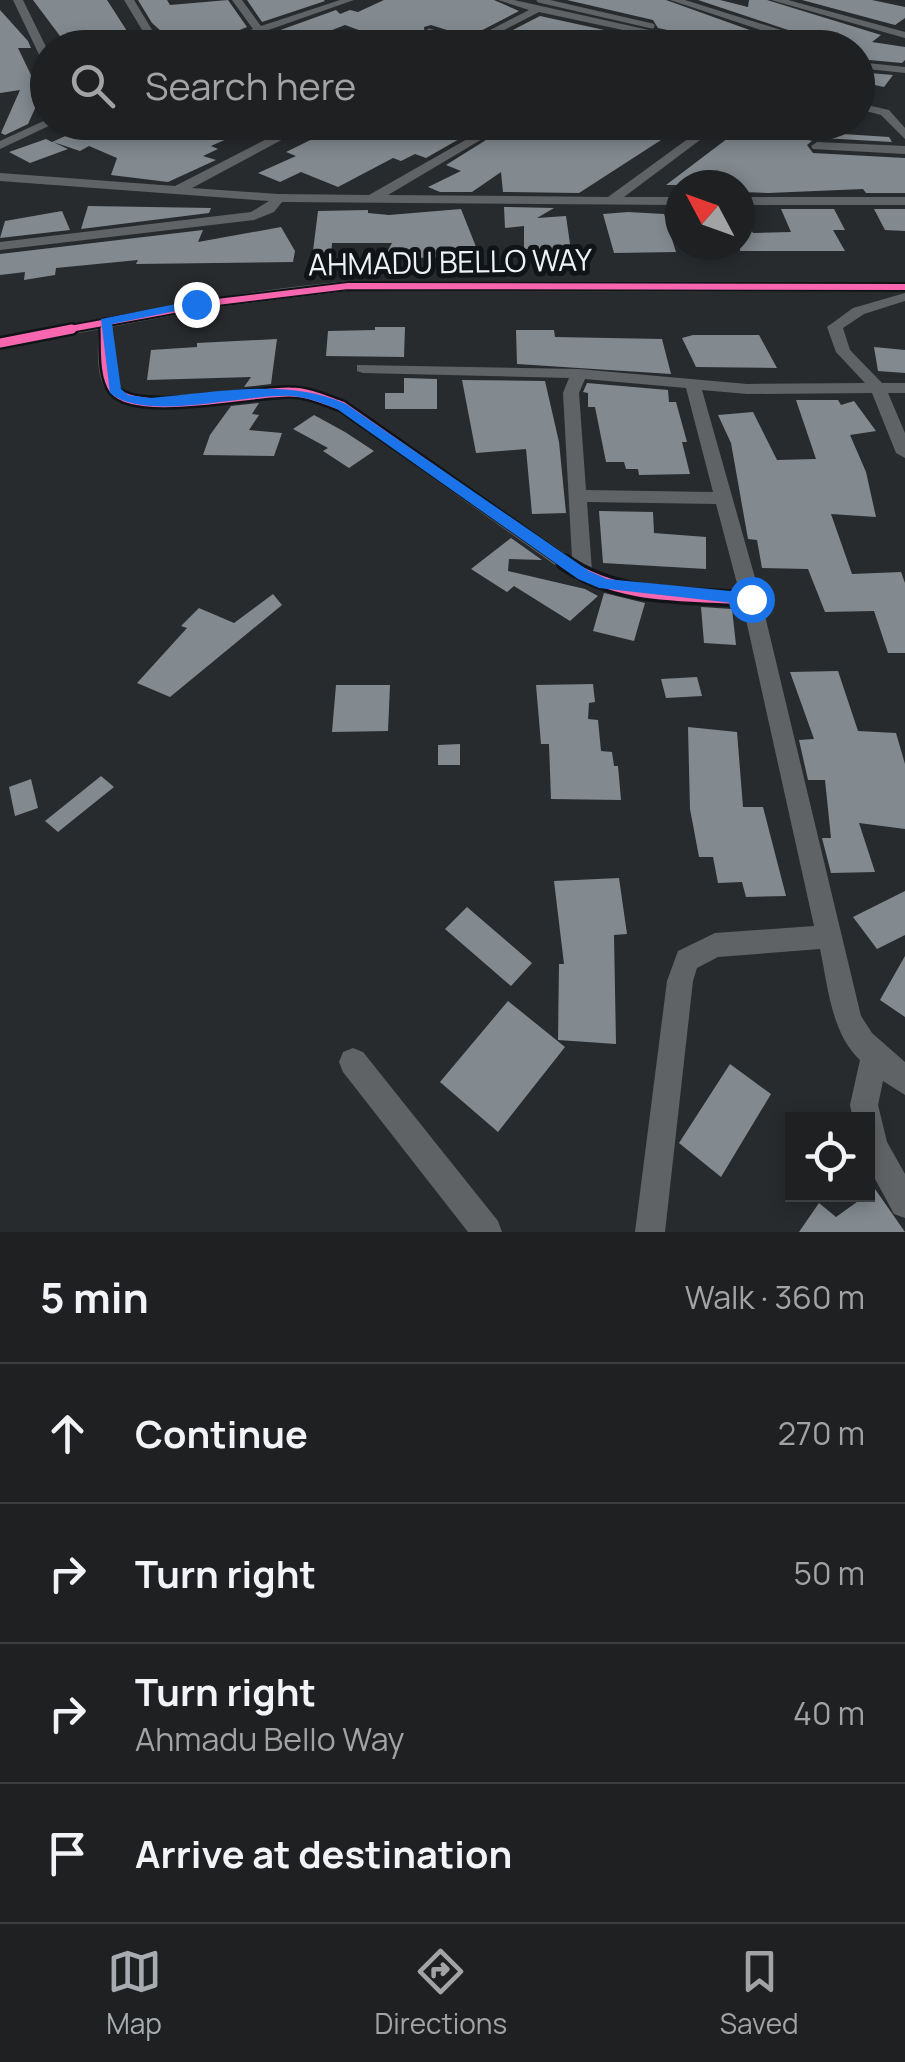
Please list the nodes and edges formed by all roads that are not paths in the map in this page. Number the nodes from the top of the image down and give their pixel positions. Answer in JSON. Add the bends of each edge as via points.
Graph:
{"nodes":[{"id":1,"x":18,"y":0,"type":"edge"},
{"id":2,"x":129,"y":0,"type":"edge"},
{"id":3,"x":237,"y":0,"type":"edge"},
{"id":4,"x":348,"y":0,"type":"edge"},
{"id":5,"x":503,"y":0,"type":"edge"},
{"id":6,"x":573,"y":0,"type":"edge"},
{"id":7,"x":675,"y":0,"type":"edge"},
{"id":8,"x":776,"y":0,"type":"edge"},
{"id":9,"x":537,"y":5,"type":"edge"},
{"id":10,"x":557,"y":6,"type":"junction"},
{"id":11,"x":652,"y":26,"type":"dead end"},
{"id":12,"x":32,"y":30,"type":"edge"},
{"id":13,"x":147,"y":30,"type":"edge"},
{"id":14,"x":259,"y":30,"type":"joint"},
{"id":15,"x":492,"y":30,"type":"edge"},
{"id":16,"x":646,"y":30,"type":"edge"},
{"id":17,"x":771,"y":30,"type":"edge"},
{"id":18,"x":905,"y":35,"type":"edge"},
{"id":19,"x":875,"y":66,"type":"edge"},
{"id":20,"x":905,"y":70,"type":"edge"},
{"id":21,"x":875,"y":110,"type":"edge"},
{"id":22,"x":30,"y":131,"type":"edge"},
{"id":23,"x":905,"y":135,"type":"edge"},
{"id":24,"x":275,"y":140,"type":"edge"},
{"id":25,"x":475,"y":140,"type":"edge"},
{"id":26,"x":693,"y":140,"type":"edge"},
{"id":27,"x":0,"y":144,"type":"edge"},
{"id":28,"x":817,"y":146,"type":"dead end"},
{"id":29,"x":905,"y":150,"type":"edge"},
{"id":30,"x":0,"y":177,"type":"edge"},
{"id":31,"x":175,"y":191,"type":"junction"},
{"id":32,"x":278,"y":198,"type":"junction"},
{"id":33,"x":372,"y":199,"type":"junction"},
{"id":34,"x":610,"y":201,"type":"junction"},
{"id":35,"x":665,"y":201,"type":"edge"},
{"id":36,"x":755,"y":201,"type":"edge"},
{"id":37,"x":905,"y":202,"type":"edge"},
{"id":38,"x":0,"y":246,"type":"edge"},
{"id":39,"x":905,"y":287,"type":"edge"},
{"id":40,"x":905,"y":297,"type":"edge"},
{"id":41,"x":106,"y":322,"type":"junction"},
{"id":42,"x":0,"y":343,"type":"edge"},
{"id":43,"x":364,"y":368,"type":"dead end"},
{"id":44,"x":579,"y":374,"type":"junction"},
{"id":45,"x":693,"y":386,"type":"junction"},
{"id":46,"x":905,"y":388,"type":"edge"},
{"id":47,"x":880,"y":389,"type":"junction"},
{"id":48,"x":905,"y":454,"type":"edge"},
{"id":49,"x":578,"y":496,"type":"junction"},
{"id":50,"x":722,"y":498,"type":"junction"},
{"id":51,"x":584,"y":575,"type":"junction"},
{"id":52,"x":751,"y":599,"type":"junction"},
{"id":53,"x":828,"y":936,"type":"junction"},
{"id":54,"x":876,"y":1056,"type":"junction"},
{"id":55,"x":353,"y":1062,"type":"dead end"},
{"id":56,"x":905,"y":1082,"type":"edge"},
{"id":57,"x":865,"y":1112,"type":"edge"},
{"id":58,"x":875,"y":1152,"type":"edge"},
{"id":59,"x":905,"y":1203,"type":"edge"},
{"id":60,"x":487,"y":1232,"type":"edge"},
{"id":61,"x":650,"y":1232,"type":"edge"}],
"edges":[{"from":1,"to":12,"type":"street"},
{"from":2,"to":13,"type":"street"},
{"from":3,"to":14,"type":"street"},
{"from":4,"to":14,"type":"street"},
{"from":5,"to":9,"type":"street"},
{"from":6,"to":10,"type":"lane"},
{"from":7,"to":17,"type":"street"},
{"from":8,"to":18,"type":"street"},
{"from":9,"to":10,"type":"lane"},
{"from":9,"to":15,"type":"street"},
{"from":9,"to":16,"type":"street"},
{"from":10,"to":11,"type":"lane"},
{"from":19,"to":20,"type":"street"},
{"from":21,"to":23,"type":"street"},
{"from":22,"to":27,"type":"street"},
{"from":24,"to":31,"type":"street"},
{"from":25,"to":33,"type":"street"},
{"from":26,"to":34,"type":"street"},
{"from":28,"to":29,"type":"street"},
{"from":30,"to":31,"type":"street"},
{"from":31,"to":32,"type":"street"},
{"from":32,"to":33,"type":"street"},
{"from":32,"to":38,"type":"street","via":[[269,209],[225,221]]},
{"from":33,"to":34,"type":"street"},
{"from":34,"to":35,"type":"street"},
{"from":36,"to":37,"type":"street"},
{"from":39,"to":41,"type":"street","name":"AHMADU BELLO WAY","via":[[348,286],[273,292]]},
{"from":40,"to":47,"type":"street","via":[[835,327],[852,362]]},
{"from":41,"to":42,"type":"street","name":"AHMADU BELLO WAY"},
{"from":41,"to":51,"type":"street","via":[[110,377],[124,398],[316,395],[342,406]]},
{"from":43,"to":44,"type":"street"},
{"from":44,"to":45,"type":"street"},
{"from":44,"to":49,"type":"street","via":[[571,393]]},
{"from":45,"to":47,"type":"street"},
{"from":45,"to":50,"type":"street"},
{"from":46,"to":47,"type":"street"},
{"from":47,"to":48,"type":"street"},
{"from":49,"to":50,"type":"street"},
{"from":49,"to":51,"type":"street"},
{"from":50,"to":52,"type":"street"},
{"from":51,"to":52,"type":"street","via":[[631,589]]},
{"from":52,"to":53,"type":"street"},
{"from":53,"to":54,"type":"street","via":[[849,1021]]},
{"from":53,"to":61,"type":"street","via":[[716,945],[687,960]]},
{"from":54,"to":56,"type":"street"},
{"from":54,"to":57,"type":"street"},
{"from":55,"to":60,"type":"street"},
{"from":58,"to":59,"type":"street"}]}
